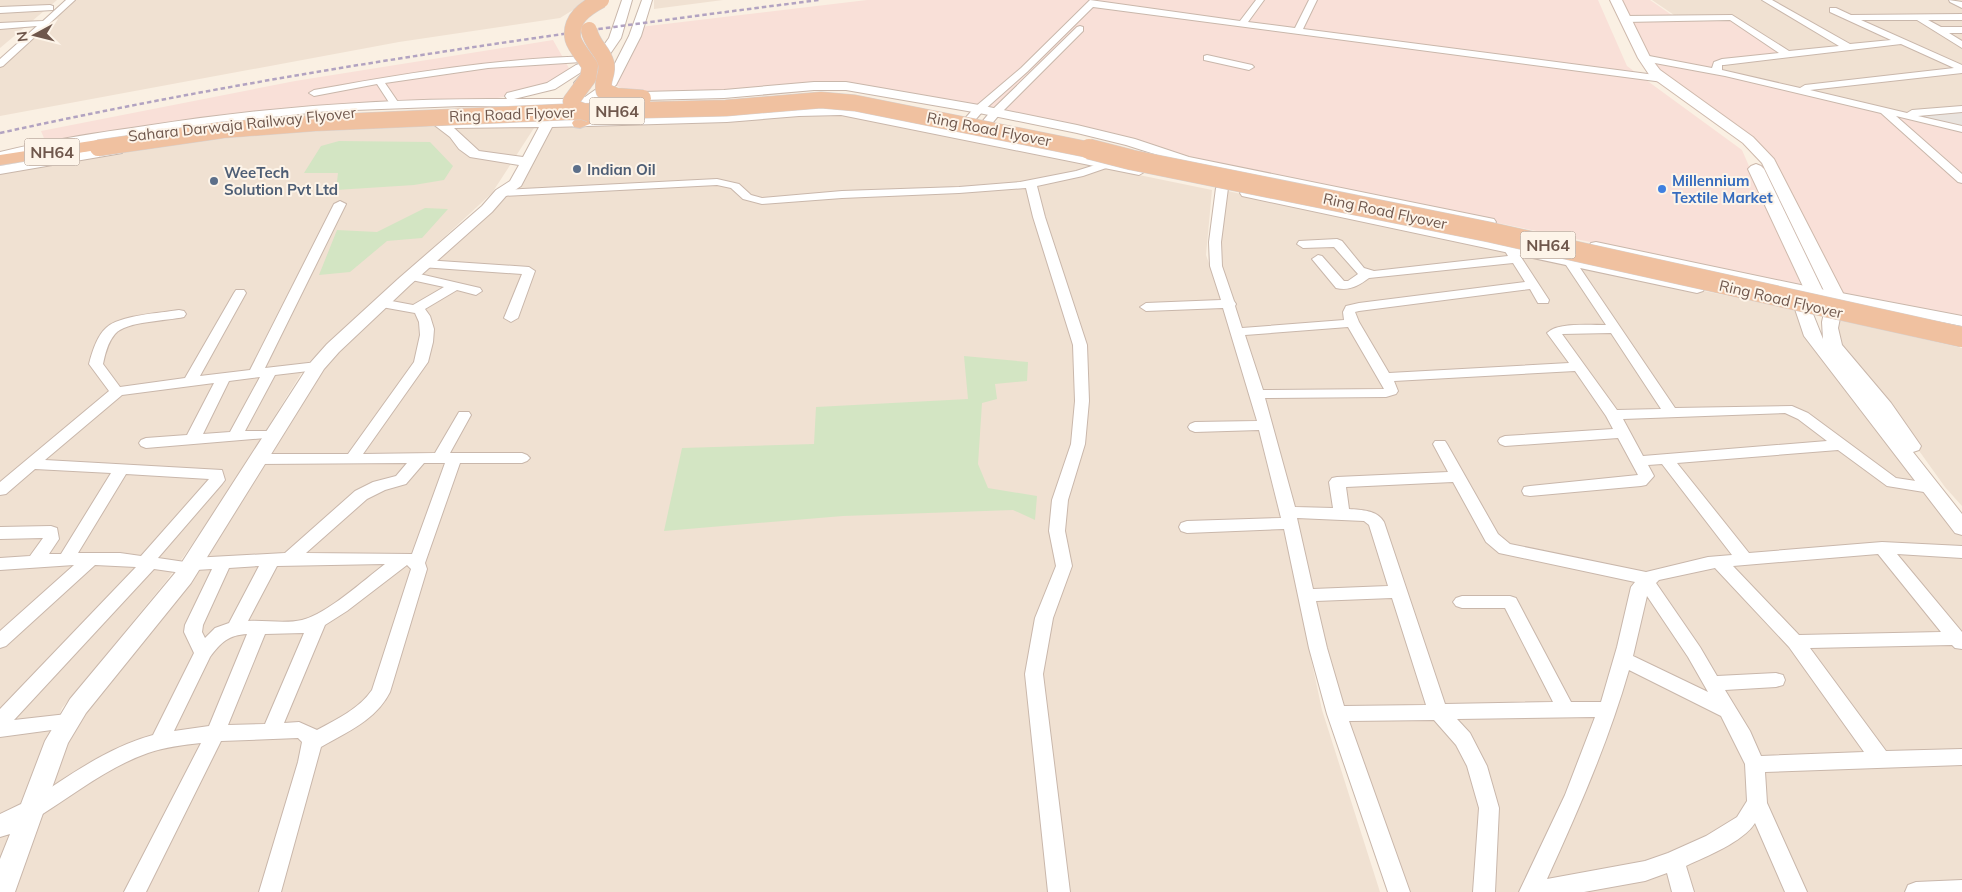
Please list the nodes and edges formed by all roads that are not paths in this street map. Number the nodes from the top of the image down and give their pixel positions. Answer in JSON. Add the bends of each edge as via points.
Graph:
{"nodes":[{"id":1,"x":59,"y":0,"type":"edge"},
{"id":2,"x":71,"y":0,"type":"edge"},
{"id":3,"x":601,"y":0,"type":"edge"},
{"id":4,"x":616,"y":0,"type":"edge"},
{"id":5,"x":627,"y":0,"type":"edge"},
{"id":6,"x":647,"y":0,"type":"edge"},
{"id":7,"x":1260,"y":0,"type":"edge"},
{"id":8,"x":1313,"y":0,"type":"edge"},
{"id":9,"x":1603,"y":0,"type":"edge"},
{"id":10,"x":1616,"y":0,"type":"edge"},
{"id":11,"x":1766,"y":0,"type":"edge"},
{"id":12,"x":1099,"y":2,"type":"edge"},
{"id":13,"x":50,"y":8,"type":"junction"},
{"id":14,"x":1962,"y":8,"type":"edge"},
{"id":15,"x":1938,"y":9,"type":"dead end"},
{"id":16,"x":0,"y":10,"type":"edge"},
{"id":17,"x":1833,"y":10,"type":"dead end"},
{"id":18,"x":1917,"y":16,"type":"junction"},
{"id":19,"x":1847,"y":17,"type":"junction"},
{"id":20,"x":1962,"y":17,"type":"edge"},
{"id":21,"x":1625,"y":19,"type":"junction"},
{"id":22,"x":1244,"y":21,"type":"junction"},
{"id":23,"x":45,"y":23,"type":"junction"},
{"id":24,"x":30,"y":24,"type":"junction"},
{"id":25,"x":0,"y":26,"type":"edge"},
{"id":26,"x":1299,"y":29,"type":"junction"},
{"id":27,"x":575,"y":30,"type":"junction"},
{"id":28,"x":1939,"y":30,"type":"junction"},
{"id":29,"x":1962,"y":30,"type":"edge"},
{"id":30,"x":1902,"y":41,"type":"junction"},
{"id":31,"x":1962,"y":45,"type":"edge"},
{"id":32,"x":1848,"y":47,"type":"junction"},
{"id":33,"x":0,"y":51,"type":"edge"},
{"id":34,"x":1787,"y":54,"type":"junction"},
{"id":35,"x":1206,"y":58,"type":"dead end"},
{"id":36,"x":600,"y":60,"type":"junction"},
{"id":37,"x":0,"y":64,"type":"edge"},
{"id":38,"x":1248,"y":67,"type":"dead end"},
{"id":39,"x":1962,"y":69,"type":"edge"},
{"id":40,"x":1649,"y":71,"type":"junction"},
{"id":41,"x":1717,"y":72,"type":"junction"},
{"id":42,"x":379,"y":82,"type":"junction"},
{"id":43,"x":610,"y":85,"type":"junction"},
{"id":44,"x":1793,"y":90,"type":"junction"},
{"id":45,"x":314,"y":93,"type":"dead end"},
{"id":46,"x":646,"y":100,"type":"junction"},
{"id":47,"x":585,"y":101,"type":"junction"},
{"id":48,"x":461,"y":102,"type":"junction"},
{"id":49,"x":562,"y":103,"type":"junction"},
{"id":50,"x":434,"y":104,"type":"junction"},
{"id":51,"x":396,"y":106,"type":"junction"},
{"id":52,"x":979,"y":109,"type":"junction"},
{"id":53,"x":1962,"y":109,"type":"edge"},
{"id":54,"x":1884,"y":111,"type":"junction"},
{"id":55,"x":995,"y":113,"type":"junction"},
{"id":56,"x":1898,"y":114,"type":"junction"},
{"id":57,"x":580,"y":123,"type":"junction"},
{"id":58,"x":423,"y":124,"type":"junction"},
{"id":59,"x":440,"y":124,"type":"junction"},
{"id":60,"x":563,"y":124,"type":"junction"},
{"id":61,"x":1962,"y":128,"type":"edge"},
{"id":62,"x":543,"y":130,"type":"junction"},
{"id":63,"x":958,"y":134,"type":"junction"},
{"id":64,"x":975,"y":137,"type":"junction"},
{"id":65,"x":99,"y":145,"type":"junction"},
{"id":66,"x":1134,"y":158,"type":"junction"},
{"id":67,"x":0,"y":159,"type":"edge"},
{"id":68,"x":527,"y":162,"type":"junction"},
{"id":69,"x":1108,"y":164,"type":"junction"},
{"id":70,"x":0,"y":168,"type":"edge"},
{"id":71,"x":1962,"y":180,"type":"edge"},
{"id":72,"x":1031,"y":185,"type":"junction"},
{"id":73,"x":1222,"y":188,"type":"junction"},
{"id":74,"x":501,"y":193,"type":"junction"},
{"id":75,"x":340,"y":204,"type":"dead end"},
{"id":76,"x":1303,"y":244,"type":"dead end"},
{"id":77,"x":1513,"y":254,"type":"junction"},
{"id":78,"x":1318,"y":259,"type":"dead end"},
{"id":79,"x":1570,"y":262,"type":"junction"},
{"id":80,"x":418,"y":270,"type":"junction"},
{"id":81,"x":1366,"y":274,"type":"junction"},
{"id":82,"x":1533,"y":285,"type":"junction"},
{"id":83,"x":455,"y":286,"type":"junction"},
{"id":84,"x":476,"y":291,"type":"dead end"},
{"id":85,"x":240,"y":293,"type":"dead end"},
{"id":86,"x":1815,"y":293,"type":"junction"},
{"id":87,"x":1836,"y":297,"type":"junction"},
{"id":88,"x":1543,"y":300,"type":"dead end"},
{"id":89,"x":381,"y":303,"type":"junction"},
{"id":90,"x":1230,"y":304,"type":"junction"},
{"id":91,"x":1146,"y":308,"type":"dead end"},
{"id":92,"x":415,"y":309,"type":"junction"},
{"id":93,"x":1803,"y":309,"type":"junction"},
{"id":94,"x":179,"y":314,"type":"dead end"},
{"id":95,"x":1832,"y":316,"type":"junction"},
{"id":96,"x":512,"y":318,"type":"dead end"},
{"id":97,"x":1962,"y":321,"type":"edge"},
{"id":98,"x":1352,"y":322,"type":"junction"},
{"id":99,"x":1614,"y":329,"type":"junction"},
{"id":100,"x":1962,"y":330,"type":"edge"},
{"id":101,"x":1238,"y":332,"type":"junction"},
{"id":102,"x":1962,"y":337,"type":"edge"},
{"id":103,"x":1962,"y":345,"type":"edge"},
{"id":104,"x":317,"y":366,"type":"junction"},
{"id":105,"x":1578,"y":367,"type":"junction"},
{"id":106,"x":262,"y":373,"type":"junction"},
{"id":107,"x":1385,"y":377,"type":"junction"},
{"id":108,"x":224,"y":378,"type":"junction"},
{"id":109,"x":190,"y":382,"type":"junction"},
{"id":110,"x":117,"y":392,"type":"junction"},
{"id":111,"x":1257,"y":394,"type":"junction"},
{"id":112,"x":1671,"y":413,"type":"junction"},
{"id":113,"x":464,"y":415,"type":"dead end"},
{"id":114,"x":1613,"y":415,"type":"junction"},
{"id":115,"x":1264,"y":425,"type":"junction"},
{"id":116,"x":1195,"y":427,"type":"dead end"},
{"id":117,"x":1622,"y":433,"type":"junction"},
{"id":118,"x":273,"y":434,"type":"junction"},
{"id":119,"x":235,"y":436,"type":"junction"},
{"id":120,"x":193,"y":439,"type":"junction"},
{"id":121,"x":1505,"y":441,"type":"dead end"},
{"id":122,"x":146,"y":443,"type":"dead end"},
{"id":123,"x":1440,"y":444,"type":"dead end"},
{"id":124,"x":1842,"y":446,"type":"junction"},
{"id":125,"x":420,"y":458,"type":"junction"},
{"id":126,"x":447,"y":458,"type":"junction"},
{"id":127,"x":522,"y":458,"type":"dead end"},
{"id":128,"x":258,"y":459,"type":"junction"},
{"id":129,"x":352,"y":459,"type":"junction"},
{"id":130,"x":1666,"y":459,"type":"junction"},
{"id":131,"x":1637,"y":461,"type":"junction"},
{"id":132,"x":31,"y":464,"type":"junction"},
{"id":133,"x":121,"y":469,"type":"junction"},
{"id":134,"x":0,"y":476,"type":"edge"},
{"id":135,"x":16,"y":476,"type":"junction"},
{"id":136,"x":1458,"y":477,"type":"junction"},
{"id":137,"x":1930,"y":488,"type":"junction"},
{"id":138,"x":0,"y":490,"type":"edge"},
{"id":139,"x":1530,"y":491,"type":"dead end"},
{"id":140,"x":1962,"y":509,"type":"edge"},
{"id":141,"x":1342,"y":513,"type":"junction"},
{"id":142,"x":1289,"y":517,"type":"junction"},
{"id":143,"x":1187,"y":528,"type":"dead end"},
{"id":144,"x":1962,"y":528,"type":"edge"},
{"id":145,"x":0,"y":533,"type":"edge"},
{"id":146,"x":1882,"y":548,"type":"junction"},
{"id":147,"x":1962,"y":552,"type":"edge"},
{"id":148,"x":66,"y":559,"type":"junction"},
{"id":149,"x":91,"y":559,"type":"junction"},
{"id":150,"x":289,"y":559,"type":"junction"},
{"id":151,"x":1745,"y":559,"type":"junction"},
{"id":152,"x":271,"y":560,"type":"junction"},
{"id":153,"x":35,"y":561,"type":"junction"},
{"id":154,"x":410,"y":561,"type":"junction"},
{"id":155,"x":1719,"y":562,"type":"junction"},
{"id":156,"x":147,"y":563,"type":"junction"},
{"id":157,"x":223,"y":563,"type":"junction"},
{"id":158,"x":0,"y":564,"type":"edge"},
{"id":159,"x":191,"y":566,"type":"junction"},
{"id":160,"x":1648,"y":580,"type":"junction"},
{"id":161,"x":1399,"y":592,"type":"junction"},
{"id":162,"x":1307,"y":595,"type":"junction"},
{"id":163,"x":1462,"y":602,"type":"dead end"},
{"id":164,"x":318,"y":620,"type":"junction"},
{"id":165,"x":259,"y":627,"type":"junction"},
{"id":166,"x":236,"y":629,"type":"junction"},
{"id":167,"x":0,"y":641,"type":"edge"},
{"id":168,"x":1959,"y":641,"type":"edge"},
{"id":169,"x":1795,"y":642,"type":"junction"},
{"id":170,"x":203,"y":653,"type":"junction"},
{"id":171,"x":1623,"y":660,"type":"junction"},
{"id":172,"x":1776,"y":680,"type":"dead end"},
{"id":173,"x":1712,"y":683,"type":"junction"},
{"id":174,"x":1608,"y":709,"type":"junction"},
{"id":175,"x":1566,"y":710,"type":"junction"},
{"id":176,"x":1728,"y":711,"type":"junction"},
{"id":177,"x":1438,"y":712,"type":"junction"},
{"id":178,"x":1337,"y":714,"type":"junction"},
{"id":179,"x":0,"y":722,"type":"edge"},
{"id":180,"x":67,"y":722,"type":"junction"},
{"id":181,"x":0,"y":728,"type":"edge"},
{"id":182,"x":272,"y":732,"type":"junction"},
{"id":183,"x":216,"y":734,"type":"junction"},
{"id":184,"x":159,"y":742,"type":"junction"},
{"id":185,"x":312,"y":742,"type":"junction"},
{"id":186,"x":1962,"y":757,"type":"edge"},
{"id":187,"x":1881,"y":760,"type":"junction"},
{"id":188,"x":1755,"y":764,"type":"junction"},
{"id":189,"x":1757,"y":803,"type":"junction"},
{"id":190,"x":32,"y":811,"type":"junction"},
{"id":191,"x":0,"y":826,"type":"edge"},
{"id":192,"x":1674,"y":861,"type":"junction"},
{"id":193,"x":1962,"y":890,"type":"edge"},
{"id":194,"x":1,"y":892,"type":"edge"},
{"id":195,"x":135,"y":892,"type":"edge"},
{"id":196,"x":270,"y":892,"type":"edge"},
{"id":197,"x":1059,"y":892,"type":"edge"},
{"id":198,"x":1399,"y":892,"type":"edge"},
{"id":199,"x":1484,"y":892,"type":"edge"},
{"id":200,"x":1530,"y":892,"type":"edge"},
{"id":201,"x":1683,"y":892,"type":"edge"},
{"id":202,"x":1796,"y":892,"type":"edge"},
{"id":203,"x":1916,"y":892,"type":"edge"}],
"edges":[{"from":1,"to":13,"type":"street"},
{"from":2,"to":23,"type":"street"},
{"from":3,"to":27,"type":"highway","bridge":true,"via":[[576,18]]},
{"from":4,"to":66,"type":"highway","bridge":true,"via":[[598,12],[589,23],[590,40],[606,59],[604,91],[616,96],[728,96],[810,88],[850,89],[1116,143]]},
{"from":5,"to":36,"type":"street","via":[[615,38]]},
{"from":6,"to":43,"type":"street","via":[[635,36]]},
{"from":7,"to":22,"type":"street"},
{"from":8,"to":26,"type":"street"},
{"from":9,"to":40,"type":"main road","via":[[1632,63]]},
{"from":10,"to":21,"type":"main road"},
{"from":11,"to":32,"type":"street"},
{"from":12,"to":22,"type":"street"},
{"from":12,"to":52,"type":"street"},
{"from":12,"to":55,"type":"street"},
{"from":13,"to":16,"type":"street"},
{"from":13,"to":24,"type":"street"},
{"from":14,"to":15,"type":"street"},
{"from":17,"to":19,"type":"street"},
{"from":18,"to":19,"type":"street"},
{"from":18,"to":20,"type":"street"},
{"from":18,"to":28,"type":"street"},
{"from":19,"to":30,"type":"street"},
{"from":21,"to":34,"type":"street","via":[[1732,18]]},
{"from":21,"to":40,"type":"main road"},
{"from":22,"to":26,"type":"street"},
{"from":23,"to":24,"type":"street"},
{"from":23,"to":37,"type":"street"},
{"from":24,"to":25,"type":"street"},
{"from":24,"to":33,"type":"street"},
{"from":26,"to":40,"type":"street"},
{"from":27,"to":65,"type":"highway","name":"Sahara Darwaja Railway Flyover","bridge":true,"via":[[580,31],[580,37],[597,68],[588,88],[581,94],[561,100],[537,104],[299,116],[214,125]]},
{"from":27,"to":66,"type":"highway","bridge":true,"via":[[572,39],[590,66],[588,78],[571,101],[572,107],[585,114],[724,113],[832,105],[1064,152]]},
{"from":28,"to":29,"type":"street"},
{"from":28,"to":31,"type":"street"},
{"from":30,"to":32,"type":"street"},
{"from":30,"to":39,"type":"street"},
{"from":32,"to":34,"type":"street"},
{"from":34,"to":41,"type":"street","via":[[1722,62],[1717,64]]},
{"from":35,"to":38,"type":"street"},
{"from":36,"to":42,"type":"street","via":[[486,64]]},
{"from":36,"to":48,"type":"street","via":[[580,67],[551,86],[478,102]]},
{"from":36,"to":49,"type":"street"},
{"from":39,"to":44,"type":"street"},
{"from":40,"to":41,"type":"street"},
{"from":40,"to":86,"type":"main road","via":[[1753,161]]},
{"from":40,"to":87,"type":"main road","via":[[1748,140],[1769,162]]},
{"from":41,"to":44,"type":"street"},
{"from":42,"to":45,"type":"street"},
{"from":42,"to":51,"type":"street"},
{"from":43,"to":46,"type":"street"},
{"from":43,"to":47,"type":"street"},
{"from":44,"to":54,"type":"street"},
{"from":46,"to":47,"type":"highway"},
{"from":46,"to":52,"type":"street","via":[[846,86]]},
{"from":46,"to":66,"type":"highway","via":[[748,101],[810,94],[868,98],[1074,139]]},
{"from":47,"to":49,"type":"street"},
{"from":47,"to":60,"type":"street"},
{"from":48,"to":49,"type":"street"},
{"from":48,"to":50,"type":"street"},
{"from":49,"to":62,"type":"street"},
{"from":50,"to":51,"type":"street"},
{"from":50,"to":58,"type":"street"},
{"from":51,"to":67,"type":"street","via":[[328,107],[206,120],[44,145]]},
{"from":52,"to":55,"type":"street"},
{"from":52,"to":63,"type":"street"},
{"from":53,"to":56,"type":"street"},
{"from":54,"to":56,"type":"street"},
{"from":54,"to":71,"type":"street"},
{"from":55,"to":64,"type":"street"},
{"from":55,"to":86,"type":"street","via":[[1130,142],[1186,160],[1445,212]]},
{"from":56,"to":61,"type":"street"},
{"from":57,"to":60,"type":"street"},
{"from":57,"to":63,"type":"street","via":[[732,118],[814,110],[842,111]]},
{"from":57,"to":66,"type":"highway","bridge":true,"via":[[608,113],[845,103]]},
{"from":58,"to":59,"type":"street"},
{"from":58,"to":70,"type":"street","via":[[306,128],[205,137]]},
{"from":59,"to":62,"type":"street"},
{"from":59,"to":68,"type":"street","via":[[475,154]]},
{"from":60,"to":62,"type":"street"},
{"from":62,"to":68,"type":"street"},
{"from":63,"to":64,"type":"street"},
{"from":64,"to":69,"type":"street"},
{"from":65,"to":66,"type":"highway","name":"Ring Road Flyover","number":"NH64","bridge":true,"via":[[315,122],[726,108],[821,100],[855,103]]},
{"from":65,"to":67,"type":"highway","name":"Ring Road Flyover","number":"NH64"},
{"from":65,"to":70,"type":"highway","name":"Ring Road Flyover","number":"NH64"},
{"from":66,"to":100,"type":"highway","name":"Ring Road Flyover","number":"NH64","via":[[1420,212]]},
{"from":66,"to":102,"type":"highway","name":"Ring Road Flyover","number":"NH64","bridge":true,"via":[[1391,211],[1826,310]]},
{"from":68,"to":74,"type":"street","via":[[516,183]]},
{"from":69,"to":72,"type":"street","via":[[1086,173]]},
{"from":69,"to":73,"type":"street"},
{"from":72,"to":74,"type":"street","via":[[762,201],[747,197],[734,186],[717,182]]},
{"from":72,"to":197,"type":"street","via":[[1071,312],[1080,354],[1082,401],[1078,444],[1060,500],[1057,531],[1064,566],[1044,618],[1034,674]]},
{"from":73,"to":77,"type":"street"},
{"from":73,"to":90,"type":"street","via":[[1214,253]]},
{"from":74,"to":80,"type":"street","via":[[487,210]]},
{"from":75,"to":106,"type":"street"},
{"from":76,"to":81,"type":"street","via":[[1338,244]]},
{"from":77,"to":79,"type":"street"},
{"from":77,"to":81,"type":"street"},
{"from":77,"to":82,"type":"street"},
{"from":78,"to":81,"type":"street","via":[[1340,285],[1351,285]]},
{"from":79,"to":93,"type":"street"},
{"from":79,"to":99,"type":"street"},
{"from":80,"to":83,"type":"street"},
{"from":80,"to":89,"type":"street"},
{"from":80,"to":96,"type":"street","via":[[529,271]]},
{"from":82,"to":88,"type":"street"},
{"from":82,"to":98,"type":"street","via":[[1359,307],[1349,312]]},
{"from":83,"to":84,"type":"street"},
{"from":83,"to":92,"type":"street"},
{"from":85,"to":109,"type":"street"},
{"from":86,"to":87,"type":"street"},
{"from":86,"to":93,"type":"street"},
{"from":87,"to":95,"type":"street"},
{"from":87,"to":97,"type":"street"},
{"from":89,"to":92,"type":"street"},
{"from":89,"to":104,"type":"street"},
{"from":90,"to":91,"type":"street"},
{"from":90,"to":101,"type":"street"},
{"from":92,"to":129,"type":"street","via":[[424,317],[427,329],[427,344],[421,362]]},
{"from":93,"to":95,"type":"street"},
{"from":93,"to":137,"type":"street","via":[[1812,336]]},
{"from":94,"to":110,"type":"street","via":[[122,325],[110,331],[96,364]]},
{"from":95,"to":103,"type":"street"},
{"from":95,"to":140,"type":"street","via":[[1830,337],[1834,346],[1885,406],[1940,486]]},
{"from":98,"to":101,"type":"street"},
{"from":98,"to":107,"type":"street"},
{"from":99,"to":105,"type":"street","via":[[1560,330],[1554,333]]},
{"from":99,"to":112,"type":"street"},
{"from":101,"to":111,"type":"street"},
{"from":104,"to":106,"type":"street"},
{"from":104,"to":118,"type":"street"},
{"from":105,"to":107,"type":"street"},
{"from":105,"to":114,"type":"street"},
{"from":106,"to":108,"type":"street"},
{"from":106,"to":119,"type":"street"},
{"from":107,"to":111,"type":"street","via":[[1392,387],[1386,393]]},
{"from":108,"to":109,"type":"street"},
{"from":108,"to":120,"type":"street"},
{"from":109,"to":110,"type":"street"},
{"from":110,"to":132,"type":"street"},
{"from":111,"to":115,"type":"street"},
{"from":112,"to":114,"type":"street"},
{"from":112,"to":124,"type":"street","via":[[1787,409],[1803,416]]},
{"from":113,"to":126,"type":"street"},
{"from":114,"to":117,"type":"street"},
{"from":115,"to":116,"type":"street"},
{"from":115,"to":142,"type":"street"},
{"from":117,"to":121,"type":"street"},
{"from":117,"to":131,"type":"street"},
{"from":118,"to":119,"type":"street"},
{"from":118,"to":128,"type":"street"},
{"from":119,"to":120,"type":"street"},
{"from":120,"to":122,"type":"street"},
{"from":123,"to":136,"type":"street"},
{"from":124,"to":130,"type":"street"},
{"from":124,"to":137,"type":"street","via":[[1892,482]]},
{"from":125,"to":126,"type":"street"},
{"from":125,"to":129,"type":"street"},
{"from":125,"to":150,"type":"street","via":[[401,480],[361,495]]},
{"from":126,"to":127,"type":"street"},
{"from":126,"to":154,"type":"street"},
{"from":128,"to":129,"type":"street"},
{"from":128,"to":159,"type":"street"},
{"from":130,"to":131,"type":"street"},
{"from":130,"to":151,"type":"street"},
{"from":131,"to":139,"type":"street","via":[[1646,476],[1641,481]]},
{"from":132,"to":133,"type":"street"},
{"from":132,"to":135,"type":"street"},
{"from":133,"to":148,"type":"street"},
{"from":133,"to":156,"type":"street","via":[[211,473],[218,477]]},
{"from":134,"to":135,"type":"street"},
{"from":135,"to":138,"type":"street"},
{"from":136,"to":141,"type":"street","via":[[1337,482]]},
{"from":136,"to":160,"type":"street","via":[[1492,538],[1505,549]]},
{"from":137,"to":144,"type":"street"},
{"from":141,"to":142,"type":"street"},
{"from":141,"to":161,"type":"street","via":[[1363,515],[1376,522]]},
{"from":142,"to":143,"type":"street"},
{"from":142,"to":162,"type":"street"},
{"from":145,"to":153,"type":"street","via":[[52,532],[51,539]]},
{"from":146,"to":147,"type":"street"},
{"from":146,"to":151,"type":"street"},
{"from":146,"to":168,"type":"street"},
{"from":148,"to":149,"type":"street"},
{"from":148,"to":153,"type":"street"},
{"from":149,"to":156,"type":"street"},
{"from":149,"to":167,"type":"street"},
{"from":150,"to":152,"type":"street"},
{"from":150,"to":154,"type":"street"},
{"from":151,"to":155,"type":"street"},
{"from":152,"to":157,"type":"street"},
{"from":152,"to":166,"type":"street"},
{"from":153,"to":158,"type":"street"},
{"from":154,"to":164,"type":"street"},
{"from":154,"to":185,"type":"street","via":[[418,569],[381,692],[366,711]]},
{"from":155,"to":160,"type":"street","via":[[1674,569]]},
{"from":155,"to":169,"type":"street"},
{"from":156,"to":159,"type":"street"},
{"from":156,"to":179,"type":"street"},
{"from":157,"to":159,"type":"street"},
{"from":157,"to":170,"type":"street","via":[[194,624],[193,632]]},
{"from":159,"to":180,"type":"street"},
{"from":160,"to":171,"type":"street","via":[[1640,587]]},
{"from":160,"to":173,"type":"street"},
{"from":161,"to":162,"type":"street"},
{"from":161,"to":177,"type":"street"},
{"from":162,"to":178,"type":"street"},
{"from":163,"to":175,"type":"street","via":[[1510,602]]},
{"from":164,"to":165,"type":"street","via":[[293,628]]},
{"from":164,"to":182,"type":"street"},
{"from":165,"to":166,"type":"street"},
{"from":165,"to":183,"type":"street"},
{"from":166,"to":170,"type":"street","via":[[213,640]]},
{"from":168,"to":169,"type":"street"},
{"from":169,"to":187,"type":"street"},
{"from":170,"to":184,"type":"street"},
{"from":171,"to":174,"type":"street"},
{"from":171,"to":176,"type":"street"},
{"from":172,"to":173,"type":"street"},
{"from":173,"to":176,"type":"street"},
{"from":174,"to":175,"type":"street"},
{"from":174,"to":200,"type":"street","via":[[1575,795]]},
{"from":175,"to":177,"type":"street"},
{"from":176,"to":188,"type":"street"},
{"from":177,"to":178,"type":"street"},
{"from":177,"to":199,"type":"street","via":[[1463,739],[1477,766],[1489,808]]},
{"from":178,"to":198,"type":"street"},
{"from":180,"to":181,"type":"street"},
{"from":180,"to":190,"type":"street"},
{"from":182,"to":183,"type":"street"},
{"from":182,"to":185,"type":"street","via":[[299,730],[309,734]]},
{"from":183,"to":184,"type":"street"},
{"from":183,"to":195,"type":"street"},
{"from":184,"to":190,"type":"street","via":[[127,753]]},
{"from":185,"to":196,"type":"street"},
{"from":186,"to":187,"type":"street"},
{"from":187,"to":188,"type":"street"},
{"from":188,"to":189,"type":"street"},
{"from":189,"to":192,"type":"street","via":[[1744,823],[1713,843]]},
{"from":189,"to":202,"type":"street"},
{"from":190,"to":191,"type":"street"},
{"from":190,"to":194,"type":"street"},
{"from":192,"to":200,"type":"street","via":[[1645,871]]},
{"from":192,"to":201,"type":"street"},
{"from":193,"to":203,"type":"street"}]}
